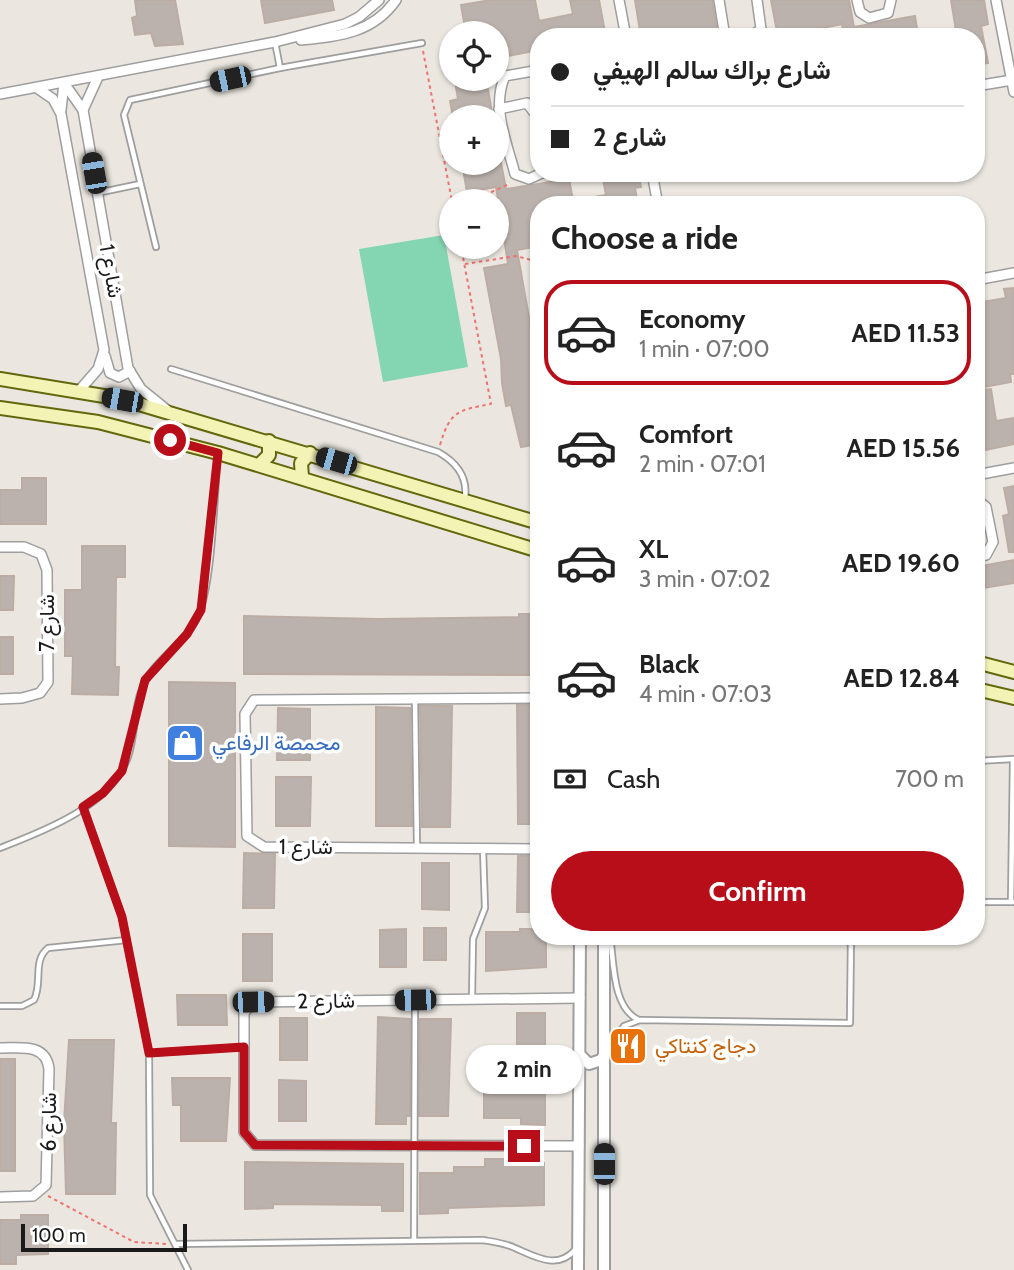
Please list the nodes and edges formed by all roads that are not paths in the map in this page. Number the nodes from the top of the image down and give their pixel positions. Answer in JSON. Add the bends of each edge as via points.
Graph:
{"nodes":[{"id":1,"x":379,"y":0,"type":"edge"},
{"id":2,"x":397,"y":0,"type":"edge"},
{"id":3,"x":619,"y":0,"type":"edge"},
{"id":4,"x":719,"y":0,"type":"edge"},
{"id":5,"x":757,"y":0,"type":"edge"},
{"id":6,"x":857,"y":0,"type":"edge"},
{"id":7,"x":891,"y":0,"type":"edge"},
{"id":8,"x":996,"y":0,"type":"edge"},
{"id":9,"x":624,"y":28,"type":"edge"},
{"id":10,"x":723,"y":28,"type":"edge"},
{"id":11,"x":761,"y":28,"type":"edge"},
{"id":12,"x":275,"y":42,"type":"junction"},
{"id":13,"x":422,"y":43,"type":"road end"},
{"id":14,"x":280,"y":68,"type":"junction"},
{"id":15,"x":530,"y":72,"type":"edge"},
{"id":16,"x":98,"y":77,"type":"junction"},
{"id":17,"x":1012,"y":80,"type":"junction"},
{"id":18,"x":64,"y":83,"type":"junction"},
{"id":19,"x":985,"y":84,"type":"edge"},
{"id":20,"x":37,"y":88,"type":"junction"},
{"id":21,"x":1014,"y":92,"type":"edge"},
{"id":22,"x":0,"y":94,"type":"edge"},
{"id":23,"x":499,"y":105,"type":"edge"},
{"id":24,"x":509,"y":107,"type":"edge"},
{"id":25,"x":530,"y":107,"type":"edge"},
{"id":26,"x":83,"y":110,"type":"junction"},
{"id":27,"x":61,"y":114,"type":"junction"},
{"id":28,"x":509,"y":150,"type":"edge"},
{"id":29,"x":530,"y":179,"type":"edge"},
{"id":30,"x":140,"y":184,"type":"junction"},
{"id":31,"x":97,"y":193,"type":"junction"},
{"id":32,"x":156,"y":247,"type":"dead end"},
{"id":33,"x":1014,"y":272,"type":"edge"},
{"id":34,"x":985,"y":278,"type":"edge"},
{"id":35,"x":104,"y":350,"type":"junction"},
{"id":36,"x":172,"y":369,"type":"dead end"},
{"id":37,"x":130,"y":371,"type":"junction"},
{"id":38,"x":0,"y":379,"type":"edge"},
{"id":39,"x":78,"y":392,"type":"junction"},
{"id":40,"x":0,"y":408,"type":"edge"},
{"id":41,"x":172,"y":414,"type":"junction"},
{"id":42,"x":268,"y":441,"type":"junction"},
{"id":43,"x":218,"y":453,"type":"junction"},
{"id":44,"x":310,"y":453,"type":"junction"},
{"id":45,"x":259,"y":465,"type":"junction"},
{"id":46,"x":1014,"y":468,"type":"edge"},
{"id":47,"x":985,"y":473,"type":"edge"},
{"id":48,"x":302,"y":477,"type":"junction"},
{"id":49,"x":465,"y":499,"type":"junction"},
{"id":50,"x":985,"y":506,"type":"edge"},
{"id":51,"x":530,"y":520,"type":"edge"},
{"id":52,"x":525,"y":546,"type":"junction"},
{"id":53,"x":0,"y":547,"type":"edge"},
{"id":54,"x":530,"y":548,"type":"edge"},
{"id":55,"x":530,"y":550,"type":"edge"},
{"id":56,"x":985,"y":553,"type":"edge"},
{"id":57,"x":985,"y":664,"type":"edge"},
{"id":58,"x":1014,"y":672,"type":"edge"},
{"id":59,"x":985,"y":691,"type":"edge"},
{"id":60,"x":530,"y":698,"type":"edge"},
{"id":61,"x":1014,"y":698,"type":"edge"},
{"id":62,"x":0,"y":699,"type":"edge"},
{"id":63,"x":415,"y":699,"type":"junction"},
{"id":64,"x":1014,"y":759,"type":"edge"},
{"id":65,"x":985,"y":761,"type":"edge"},
{"id":66,"x":83,"y":807,"type":"junction"},
{"id":67,"x":0,"y":848,"type":"edge"},
{"id":68,"x":417,"y":848,"type":"junction"},
{"id":69,"x":483,"y":849,"type":"junction"},
{"id":70,"x":530,"y":849,"type":"edge"},
{"id":71,"x":985,"y":902,"type":"edge"},
{"id":72,"x":1013,"y":902,"type":"edge"},
{"id":73,"x":127,"y":940,"type":"junction"},
{"id":74,"x":580,"y":945,"type":"edge"},
{"id":75,"x":604,"y":945,"type":"edge"},
{"id":76,"x":612,"y":945,"type":"edge"},
{"id":77,"x":851,"y":945,"type":"edge"},
{"id":78,"x":580,"y":998,"type":"junction"},
{"id":79,"x":472,"y":999,"type":"junction"},
{"id":80,"x":415,"y":1000,"type":"junction"},
{"id":81,"x":0,"y":1006,"type":"edge"},
{"id":82,"x":640,"y":1020,"type":"junction"},
{"id":83,"x":244,"y":1047,"type":"junction"},
{"id":84,"x":0,"y":1048,"type":"edge"},
{"id":85,"x":149,"y":1053,"type":"junction"},
{"id":86,"x":580,"y":1055,"type":"junction"},
{"id":87,"x":604,"y":1055,"type":"junction"},
{"id":88,"x":580,"y":1090,"type":"junction"},
{"id":89,"x":604,"y":1091,"type":"junction"},
{"id":90,"x":415,"y":1145,"type":"junction"},
{"id":91,"x":579,"y":1146,"type":"junction"},
{"id":92,"x":0,"y":1197,"type":"edge"},
{"id":93,"x":414,"y":1241,"type":"junction"},
{"id":94,"x":176,"y":1244,"type":"junction"},
{"id":95,"x":578,"y":1247,"type":"junction"},
{"id":96,"x":188,"y":1270,"type":"edge"},
{"id":97,"x":578,"y":1270,"type":"edge"},
{"id":98,"x":604,"y":1270,"type":"edge"}],
"edges":[{"from":1,"to":12,"type":"street","via":[[345,24]]},
{"from":2,"to":12,"type":"street","via":[[385,16],[368,27],[338,36]]},
{"from":3,"to":9,"type":"street"},
{"from":4,"to":10,"type":"street"},
{"from":5,"to":11,"type":"street"},
{"from":6,"to":7,"type":"street","via":[[860,12],[869,18],[888,13]]},
{"from":8,"to":17,"type":"street"},
{"from":12,"to":14,"type":"lane"},
{"from":12,"to":16,"type":"street"},
{"from":13,"to":14,"type":"lane"},
{"from":14,"to":30,"type":"lane","via":[[130,100],[124,115]]},
{"from":15,"to":23,"type":"street","via":[[505,76]]},
{"from":16,"to":18,"type":"street"},
{"from":16,"to":26,"type":"street"},
{"from":17,"to":19,"type":"street"},
{"from":17,"to":21,"type":"street"},
{"from":18,"to":20,"type":"street"},
{"from":18,"to":26,"type":"street","name":"شارع 1"},
{"from":18,"to":27,"type":"street","name":"شارع 1"},
{"from":20,"to":22,"type":"street"},
{"from":20,"to":27,"type":"street","via":[[52,99]]},
{"from":24,"to":25,"type":"street","via":[[527,103]]},
{"from":26,"to":31,"type":"street","name":"شارع 1"},
{"from":27,"to":35,"type":"street","name":"شارع 1"},
{"from":28,"to":29,"type":"street","via":[[515,174]]},
{"from":30,"to":31,"type":"lane"},
{"from":30,"to":32,"type":"lane"},
{"from":31,"to":37,"type":"street","name":"شارع 1"},
{"from":33,"to":34,"type":"street"},
{"from":35,"to":37,"type":"street","via":[[110,373],[119,376]]},
{"from":35,"to":39,"type":"street","via":[[98,369]]},
{"from":36,"to":49,"type":"lane","via":[[438,452],[452,461],[464,478]]},
{"from":37,"to":41,"type":"street","name":"شارع 1","via":[[141,389]]},
{"from":38,"to":39,"type":"main road"},
{"from":39,"to":41,"type":"main road"},
{"from":40,"to":43,"type":"main road","via":[[98,422]]},
{"from":41,"to":42,"type":"main road"},
{"from":42,"to":44,"type":"main road"},
{"from":42,"to":45,"type":"main road","via":[[269,455]]},
{"from":43,"to":45,"type":"main road"},
{"from":43,"to":66,"type":"lane","via":[[201,610],[187,634],[145,680],[122,771]]},
{"from":44,"to":48,"type":"main road","via":[[301,463]]},
{"from":44,"to":49,"type":"main road"},
{"from":45,"to":48,"type":"main road"},
{"from":46,"to":47,"type":"street"},
{"from":48,"to":52,"type":"main road"},
{"from":49,"to":51,"type":"main road"},
{"from":50,"to":56,"type":"street","via":[[993,537]]},
{"from":52,"to":54,"type":"main road"},
{"from":52,"to":55,"type":"street"},
{"from":53,"to":62,"type":"street","name":"شارع 7","via":[[24,547],[41,554],[47,570],[48,670],[48,682],[40,694]]},
{"from":57,"to":58,"type":"main road"},
{"from":59,"to":61,"type":"main road"},
{"from":60,"to":63,"type":"street","name":"شارع 1"},
{"from":63,"to":68,"type":"lane"},
{"from":63,"to":68,"type":"street","name":"شارع 1","via":[[254,700],[245,715],[247,836],[264,847]]},
{"from":64,"to":65,"type":"lane"},
{"from":64,"to":72,"type":"lane"},
{"from":66,"to":67,"type":"lane"},
{"from":66,"to":73,"type":"lane","via":[[116,894]]},
{"from":68,"to":69,"type":"street","name":"شارع 1"},
{"from":69,"to":70,"type":"street","name":"شارع 1"},
{"from":69,"to":79,"type":"lane","via":[[485,913],[473,939]]},
{"from":71,"to":72,"type":"lane"},
{"from":73,"to":81,"type":"lane","via":[[48,948],[40,958],[34,1000],[22,1006]]},
{"from":73,"to":85,"type":"lane"},
{"from":74,"to":78,"type":"street"},
{"from":75,"to":87,"type":"street"},
{"from":76,"to":82,"type":"lane","via":[[621,1000],[629,1016]]},
{"from":77,"to":82,"type":"lane","via":[[850,1023]]},
{"from":78,"to":79,"type":"street","name":"شارع 2"},
{"from":78,"to":86,"type":"street"},
{"from":79,"to":80,"type":"street","name":"شارع 2"},
{"from":80,"to":83,"type":"street","name":"شارع 2","via":[[253,1002],[244,1013]]},
{"from":80,"to":90,"type":"lane"},
{"from":82,"to":87,"type":"lane","via":[[624,1027]]},
{"from":83,"to":85,"type":"lane"},
{"from":83,"to":90,"type":"street","name":"شارع 2","via":[[244,1132],[255,1145]]},
{"from":84,"to":92,"type":"street","name":"شارع 6","via":[[36,1049],[48,1063],[49,1178],[41,1192]]},
{"from":85,"to":94,"type":"lane","via":[[150,1195]]},
{"from":86,"to":87,"type":"street","via":[[589,1064]]},
{"from":86,"to":88,"type":"street"},
{"from":87,"to":89,"type":"street"},
{"from":88,"to":89,"type":"street","via":[[595,1083]]},
{"from":88,"to":91,"type":"street"},
{"from":89,"to":98,"type":"street"},
{"from":90,"to":91,"type":"street","name":"شارع 2"},
{"from":90,"to":93,"type":"lane"},
{"from":91,"to":95,"type":"street"},
{"from":93,"to":94,"type":"lane"},
{"from":93,"to":95,"type":"lane","via":[[500,1243],[540,1262],[564,1261]]},
{"from":94,"to":96,"type":"lane"},
{"from":95,"to":97,"type":"street"}]}
